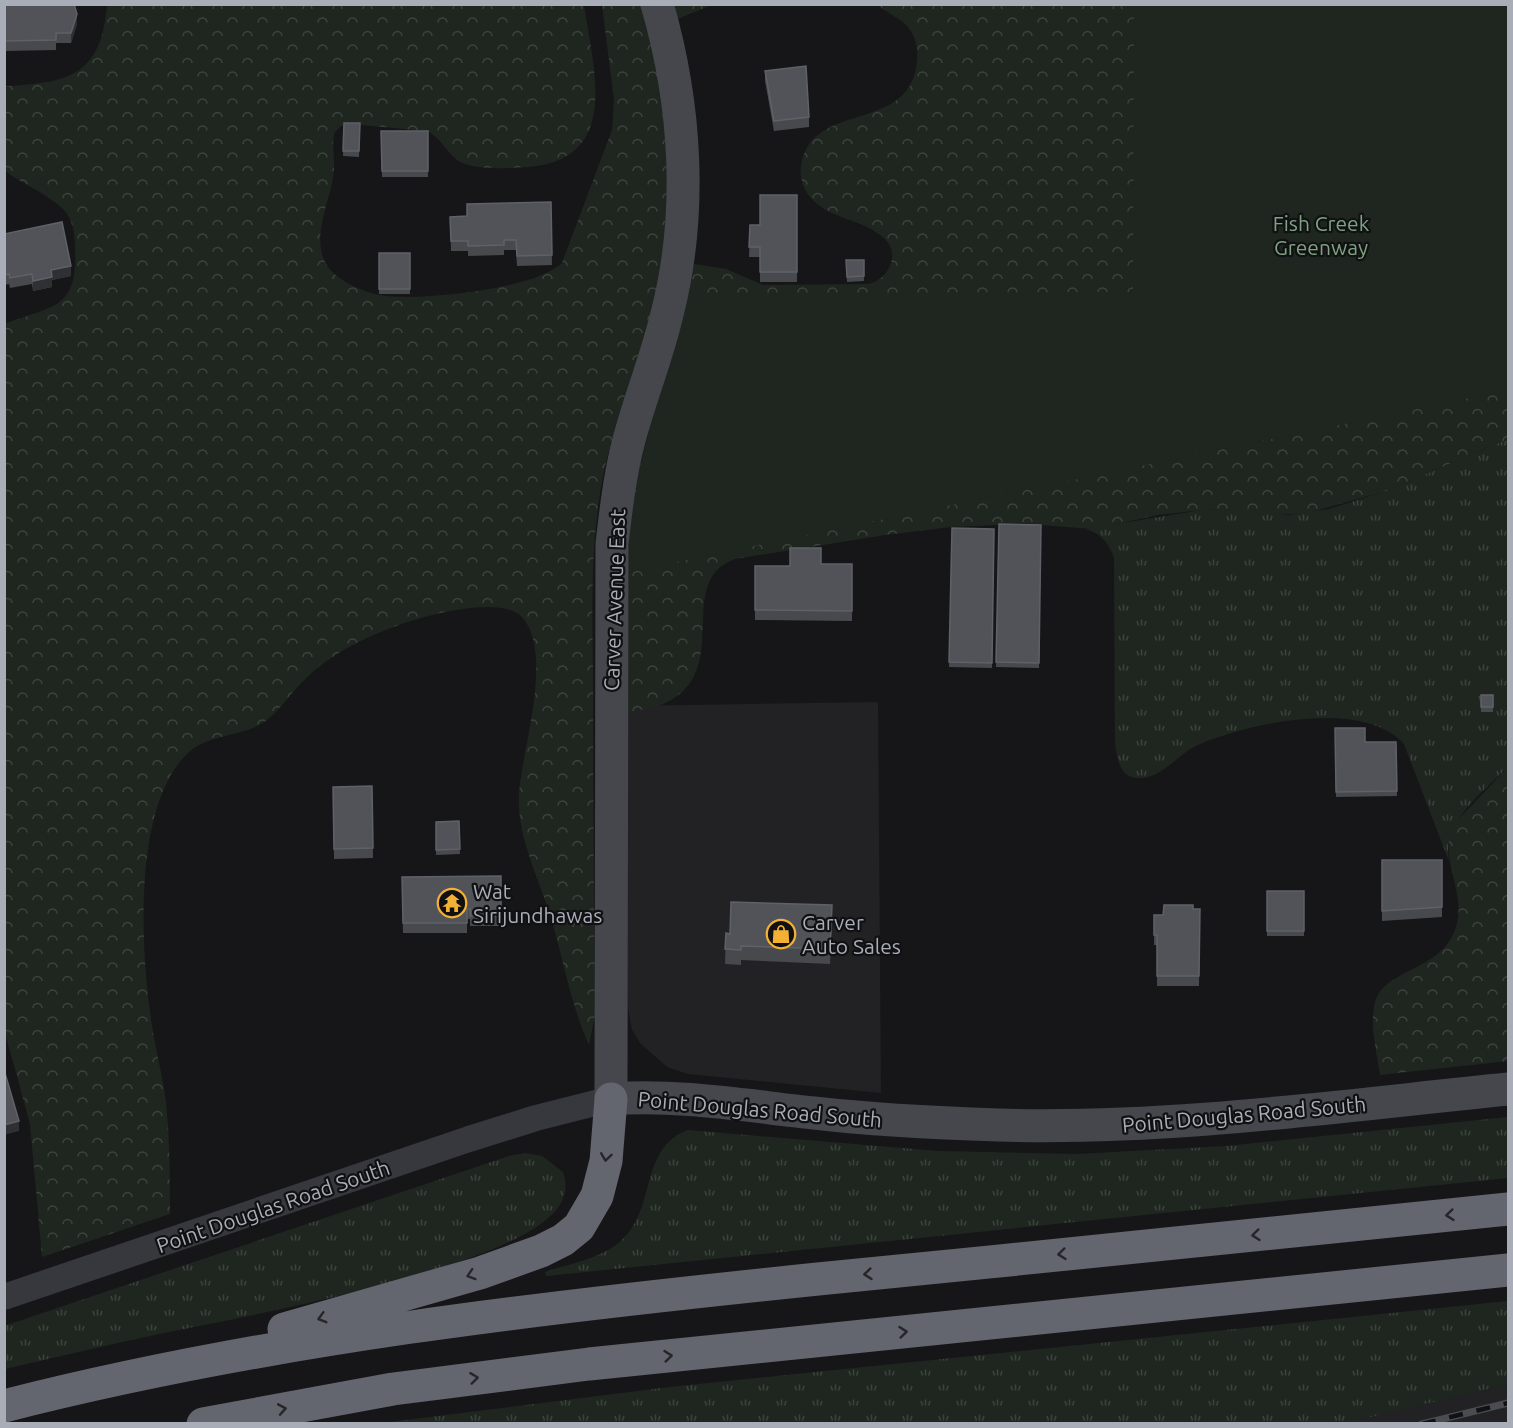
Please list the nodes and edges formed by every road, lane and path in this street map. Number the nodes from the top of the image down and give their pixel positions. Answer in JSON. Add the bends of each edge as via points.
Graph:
{"nodes":[{"id":1,"x":657,"y":4,"type":"edge"},
{"id":2,"x":1509,"y":1089,"type":"edge"},
{"id":3,"x":611,"y":1099,"type":"junction"},
{"id":4,"x":1509,"y":1209,"type":"edge"},
{"id":5,"x":1509,"y":1270,"type":"edge"},
{"id":6,"x":4,"y":1297,"type":"edge"},
{"id":7,"x":58,"y":1393,"type":"junction"},
{"id":8,"x":4,"y":1406,"type":"edge"},
{"id":9,"x":203,"y":1424,"type":"edge"}],
"edges":[{"from":1,"to":3,"type":"street","name":"Carver Avenue East","via":[[680,112],[681,231],[668,313],[624,459],[612,543]]},
{"from":2,"to":3,"type":"street","name":"Point Douglas Road South","via":[[1228,1118],[1108,1125],[956,1124],[662,1098]]},
{"from":3,"to":6,"type":"street","name":"Point Douglas Road South","via":[[459,1143]]},
{"from":3,"to":7,"type":"highway","one_way":true,"via":[[606,1161],[597,1196],[579,1227],[554,1245],[425,1290]]},
{"from":4,"to":7,"type":"highway","one_way":true,"via":[[542,1310],[317,1342]]},
{"from":9,"to":5,"type":"highway","one_way":true,"via":[[393,1389],[589,1364]]},
{"from":7,"to":8,"type":"highway"}]}
